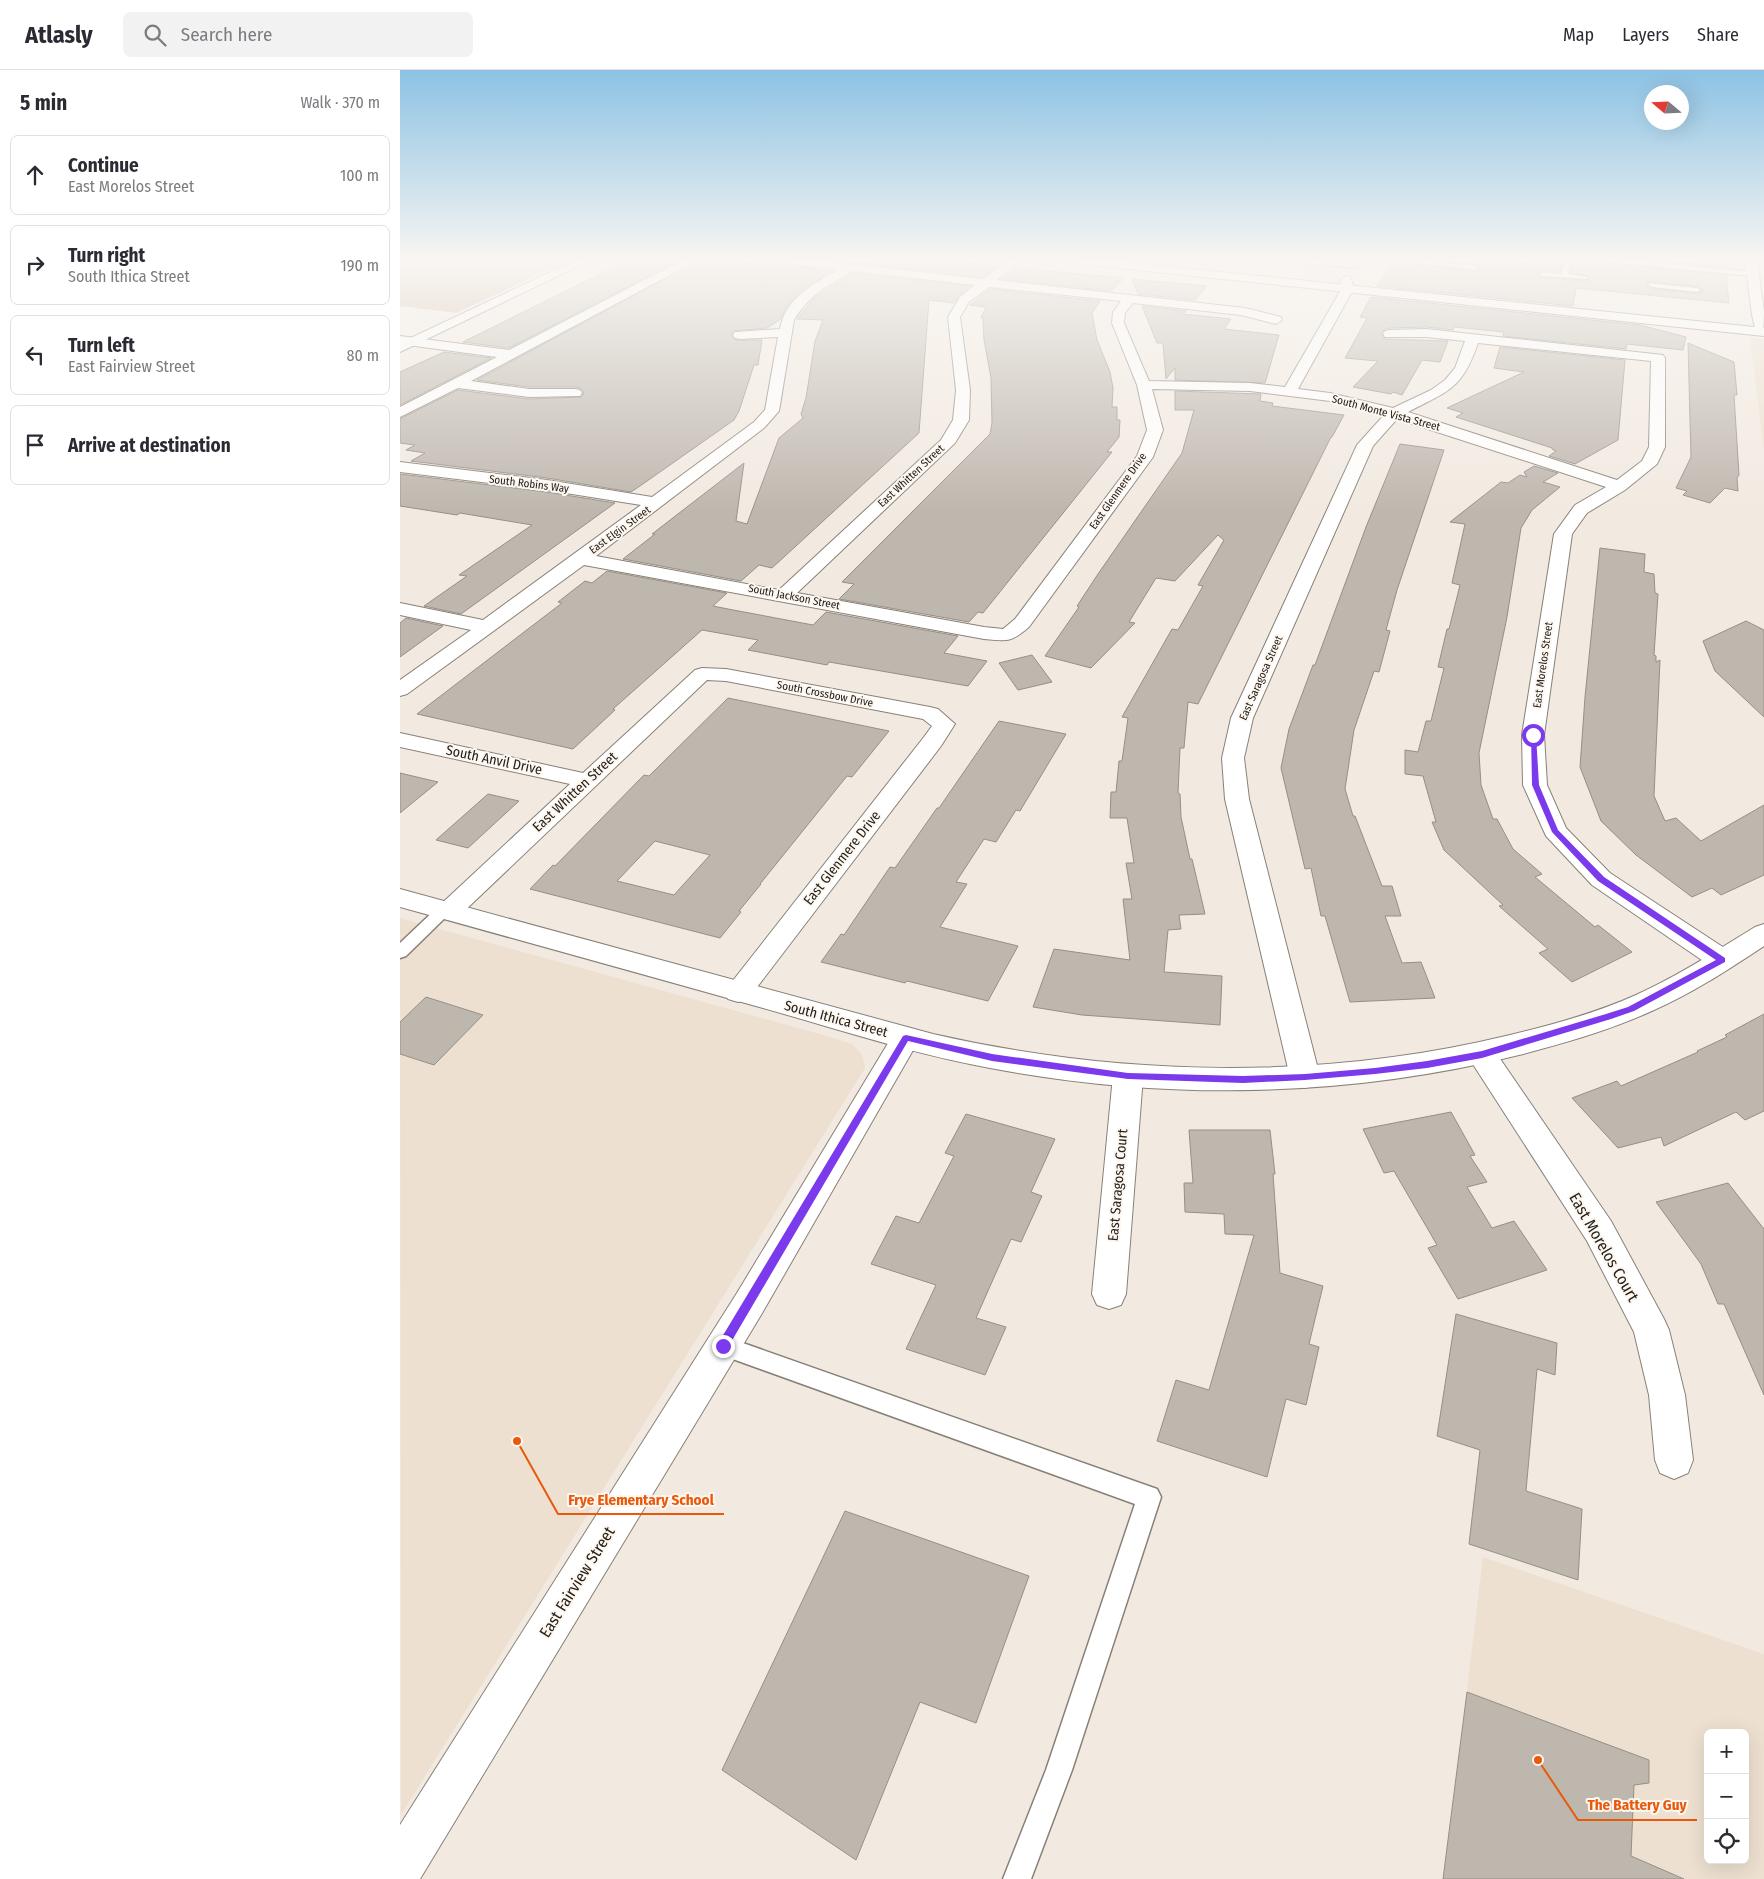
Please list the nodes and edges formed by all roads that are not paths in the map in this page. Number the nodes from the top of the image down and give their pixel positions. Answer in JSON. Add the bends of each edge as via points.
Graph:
{"nodes":[{"id":1,"x":432,"y":344,"type":"edge"},
{"id":2,"x":533,"y":344,"type":"edge"},
{"id":3,"x":784,"y":344,"type":"edge"},
{"id":4,"x":957,"y":344,"type":"edge"},
{"id":5,"x":1127,"y":344,"type":"edge"},
{"id":6,"x":1315,"y":344,"type":"edge"},
{"id":7,"x":1471,"y":344,"type":"edge"},
{"id":8,"x":1532,"y":344,"type":"edge"},
{"id":9,"x":513,"y":355,"type":"junction"},
{"id":10,"x":457,"y":384,"type":"junction"},
{"id":11,"x":1144,"y":385,"type":"junction"},
{"id":12,"x":1290,"y":391,"type":"junction"},
{"id":13,"x":575,"y":393,"type":"dead end"},
{"id":14,"x":400,"y":413,"type":"edge"},
{"id":15,"x":1396,"y":413,"type":"junction"},
{"id":16,"x":400,"y":467,"type":"edge"},
{"id":17,"x":1620,"y":486,"type":"junction"},
{"id":18,"x":657,"y":503,"type":"junction"},
{"id":19,"x":581,"y":559,"type":"junction"},
{"id":20,"x":784,"y":595,"type":"junction"},
{"id":21,"x":400,"y":609,"type":"edge"},
{"id":22,"x":487,"y":627,"type":"junction"},
{"id":23,"x":1006,"y":635,"type":"joint"},
{"id":24,"x":702,"y":674,"type":"joint"},
{"id":25,"x":400,"y":690,"type":"edge"},
{"id":26,"x":944,"y":724,"type":"joint"},
{"id":27,"x":400,"y":740,"type":"edge"},
{"id":28,"x":587,"y":781,"type":"junction"},
{"id":29,"x":400,"y":898,"type":"edge"},
{"id":30,"x":447,"y":911,"type":"junction"},
{"id":31,"x":1764,"y":933,"type":"edge"},
{"id":32,"x":400,"y":952,"type":"edge"},
{"id":33,"x":1722,"y":960,"type":"junction"},
{"id":34,"x":738,"y":992,"type":"junction"},
{"id":35,"x":906,"y":1038,"type":"junction"},
{"id":36,"x":1482,"y":1055,"type":"junction"},
{"id":37,"x":1128,"y":1076,"type":"junction"},
{"id":38,"x":1305,"y":1077,"type":"junction"},
{"id":39,"x":1109,"y":1294,"type":"dead end"},
{"id":40,"x":723,"y":1346,"type":"junction"},
{"id":41,"x":1674,"y":1460,"type":"dead end"},
{"id":42,"x":400,"y":1868,"type":"edge"},
{"id":43,"x":1017,"y":1879,"type":"edge"}],
"edges":[{"from":1,"to":9,"type":"street"},
{"from":2,"to":9,"type":"street"},
{"from":3,"to":18,"type":"street","name":"East Elgin Street","via":[[772,410],[759,425]]},
{"from":4,"to":20,"type":"street","name":"East Whitten Street","via":[[963,390],[961,420],[947,443]]},
{"from":5,"to":11,"type":"street","name":"East Glenmere Drive"},
{"from":6,"to":12,"type":"street"},
{"from":7,"to":15,"type":"street","name":"East Saragosa Street","via":[[1455,379]]},
{"from":8,"to":17,"type":"street","name":"East Morelos Street","via":[[1658,358],[1657,447],[1649,464]]},
{"from":9,"to":10,"type":"street"},
{"from":10,"to":13,"type":"street","via":[[529,393]]},
{"from":10,"to":14,"type":"street"},
{"from":11,"to":12,"type":"street","name":"South Monte Vista Street"},
{"from":11,"to":23,"type":"street","name":"East Glenmere Drive","via":[[1155,430],[1145,457],[1022,623]]},
{"from":12,"to":15,"type":"street","name":"South Monte Vista Street"},
{"from":15,"to":17,"type":"street","name":"South Monte Vista Street"},
{"from":15,"to":38,"type":"street","name":"East Saragosa Street","via":[[1365,445],[1242,718],[1233,758],[1237,799]]},
{"from":16,"to":18,"type":"street","name":"South Robins Way","via":[[547,485]]},
{"from":17,"to":33,"type":"street","name":"East Morelos Street","via":[[1580,509],[1563,534],[1533,735],[1535,785],[1555,831],[1601,879]]},
{"from":18,"to":19,"type":"street","name":"East Elgin Street"},
{"from":19,"to":20,"type":"street","name":"South Jackson Street"},
{"from":19,"to":22,"type":"street","name":"East Elgin Street"},
{"from":20,"to":23,"type":"street","name":"South Jackson Street","via":[[984,634]]},
{"from":21,"to":22,"type":"street"},
{"from":22,"to":25,"type":"street","name":"East Elgin Street"},
{"from":24,"to":26,"type":"street","name":"South Crossbow Drive","via":[[726,675],[930,714]]},
{"from":24,"to":28,"type":"street","name":"East Whitten Street"},
{"from":26,"to":34,"type":"street","name":"East Glenmere Drive"},
{"from":27,"to":28,"type":"street","name":"South Anvil Drive"},
{"from":28,"to":30,"type":"street","name":"East Whitten Street"},
{"from":29,"to":30,"type":"street","name":"South Ithica Street"},
{"from":30,"to":32,"type":"lane"},
{"from":30,"to":34,"type":"street","name":"South Ithica Street"},
{"from":31,"to":33,"type":"street","name":"South Ithica Street"},
{"from":33,"to":36,"type":"street","name":"South Ithica Street","via":[[1631,1009]]},
{"from":34,"to":35,"type":"street","name":"South Ithica Street"},
{"from":35,"to":37,"type":"street","name":"South Ithica Street","via":[[992,1058]]},
{"from":35,"to":40,"type":"street","name":"East Fairview Street"},
{"from":36,"to":38,"type":"street","name":"South Ithica Street","via":[[1419,1066]]},
{"from":36,"to":41,"type":"street","name":"East Morelos Court","via":[[1599,1230],[1651,1330],[1667,1395]]},
{"from":37,"to":38,"type":"street","name":"South Ithica Street"},
{"from":37,"to":39,"type":"street","name":"East Saragosa Court"},
{"from":40,"to":42,"type":"street","name":"East Fairview Street"},
{"from":40,"to":43,"type":"lane","via":[[1149,1497],[1059,1770]]}]}
